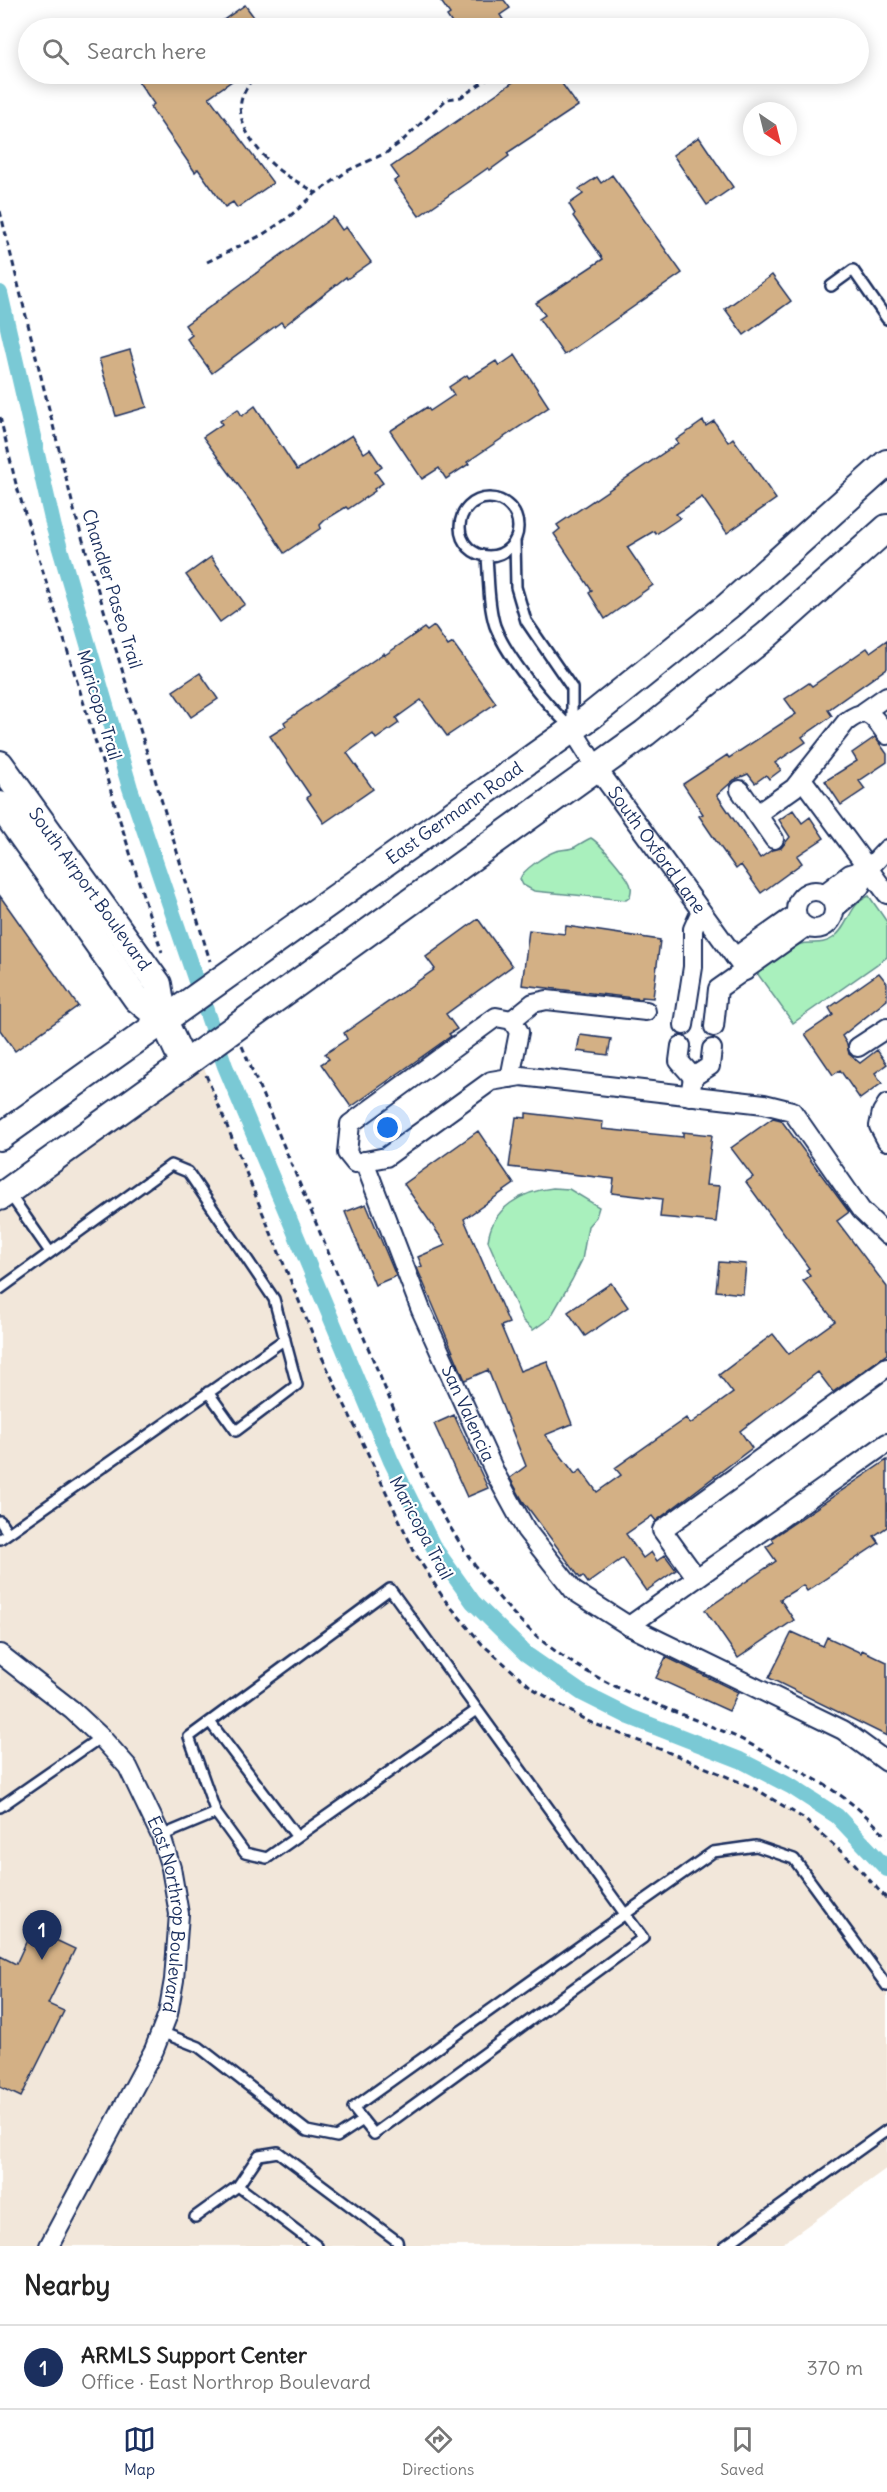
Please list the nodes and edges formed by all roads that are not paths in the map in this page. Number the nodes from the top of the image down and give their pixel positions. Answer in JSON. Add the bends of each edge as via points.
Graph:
{"nodes":[{"id":1,"x":831,"y":286,"type":"dead end"},
{"id":2,"x":887,"y":319,"type":"edge"},
{"id":3,"x":887,"y":463,"type":"edge"},
{"id":4,"x":887,"y":528,"type":"edge"},
{"id":5,"x":515,"y":541,"type":"junction"},
{"id":6,"x":488,"y":556,"type":"junction"},
{"id":7,"x":887,"y":696,"type":"edge"},
{"id":8,"x":864,"y":712,"type":"junction"},
{"id":9,"x":572,"y":729,"type":"junction"},
{"id":10,"x":887,"y":735,"type":"edge"},
{"id":11,"x":0,"y":764,"type":"edge"},
{"id":12,"x":596,"y":767,"type":"junction"},
{"id":13,"x":802,"y":779,"type":"junction"},
{"id":14,"x":740,"y":790,"type":"dead end"},
{"id":15,"x":0,"y":805,"type":"edge"},
{"id":16,"x":757,"y":814,"type":"junction"},
{"id":17,"x":774,"y":839,"type":"dead end"},
{"id":18,"x":887,"y":849,"type":"edge"},
{"id":19,"x":868,"y":868,"type":"junction"},
{"id":20,"x":887,"y":894,"type":"edge"},
{"id":21,"x":830,"y":901,"type":"junction"},
{"id":22,"x":701,"y":911,"type":"junction"},
{"id":23,"x":801,"y":921,"type":"junction"},
{"id":24,"x":740,"y":964,"type":"junction"},
{"id":25,"x":689,"y":996,"type":"junction"},
{"id":26,"x":717,"y":1000,"type":"junction"},
{"id":27,"x":646,"y":1011,"type":"dead end"},
{"id":28,"x":173,"y":1015,"type":"junction"},
{"id":29,"x":512,"y":1020,"type":"junction"},
{"id":30,"x":684,"y":1025,"type":"dead end"},
{"id":31,"x":714,"y":1027,"type":"dead end"},
{"id":32,"x":885,"y":1033,"type":"edge"},
{"id":33,"x":681,"y":1046,"type":"dead end"},
{"id":34,"x":858,"y":1047,"type":"dead end"},
{"id":35,"x":712,"y":1049,"type":"dead end"},
{"id":36,"x":195,"y":1062,"type":"junction"},
{"id":37,"x":693,"y":1077,"type":"junction"},
{"id":38,"x":510,"y":1078,"type":"junction"},
{"id":39,"x":690,"y":1096,"type":"junction"},
{"id":40,"x":887,"y":1104,"type":"edge"},
{"id":41,"x":0,"y":1137,"type":"edge"},
{"id":42,"x":887,"y":1141,"type":"edge"},
{"id":43,"x":364,"y":1161,"type":"junction"},
{"id":44,"x":4,"y":1194,"type":"edge"},
{"id":45,"x":887,"y":1235,"type":"edge"},
{"id":46,"x":50,"y":1252,"type":"junction"},
{"id":47,"x":0,"y":1289,"type":"edge"},
{"id":48,"x":285,"y":1339,"type":"junction"},
{"id":49,"x":887,"y":1367,"type":"edge"},
{"id":50,"x":208,"y":1392,"type":"junction"},
{"id":51,"x":887,"y":1443,"type":"edge"},
{"id":52,"x":0,"y":1521,"type":"edge"},
{"id":53,"x":4,"y":1536,"type":"edge"},
{"id":54,"x":696,"y":1577,"type":"junction"},
{"id":55,"x":629,"y":1626,"type":"junction"},
{"id":56,"x":0,"y":1654,"type":"edge"},
{"id":57,"x":477,"y":1710,"type":"junction"},
{"id":58,"x":210,"y":1722,"type":"junction"},
{"id":59,"x":101,"y":1737,"type":"junction"},
{"id":60,"x":887,"y":1762,"type":"edge"},
{"id":61,"x":0,"y":1807,"type":"edge"},
{"id":62,"x":216,"y":1813,"type":"junction"},
{"id":63,"x":160,"y":1836,"type":"junction"},
{"id":64,"x":297,"y":1837,"type":"junction"},
{"id":65,"x":626,"y":1914,"type":"junction"},
{"id":66,"x":887,"y":1986,"type":"edge"},
{"id":67,"x":161,"y":2032,"type":"junction"},
{"id":68,"x":363,"y":2120,"type":"junction"},
{"id":69,"x":887,"y":2130,"type":"edge"},
{"id":70,"x":238,"y":2186,"type":"junction"},
{"id":71,"x":195,"y":2217,"type":"dead end"},
{"id":72,"x":49,"y":2246,"type":"edge"},
{"id":73,"x":317,"y":2246,"type":"edge"},
{"id":74,"x":398,"y":2246,"type":"edge"},
{"id":75,"x":724,"y":2246,"type":"edge"}],
"edges":[{"from":1,"to":2,"type":"lane","via":[[853,270]]},
{"from":3,"to":9,"type":"main road","name":"East Germann Road","via":[[728,606]]},
{"from":4,"to":12,"type":"main road","via":[[692,698]]},
{"from":5,"to":6,"type":"lane","via":[[504,553]]},
{"from":5,"to":6,"type":"lane","via":[[518,525],[512,510],[496,499],[477,501],[463,515],[460,534],[470,550]]},
{"from":5,"to":9,"type":"lane","via":[[516,587],[526,621],[572,688]]},
{"from":6,"to":9,"type":"lane","via":[[495,626],[552,709]]},
{"from":7,"to":8,"type":"street"},
{"from":8,"to":10,"type":"street","via":[[871,714]]},
{"from":8,"to":13,"type":"street","via":[[846,722]]},
{"from":9,"to":12,"type":"street","name":"South Oxford Lane"},
{"from":9,"to":28,"type":"main road","name":"East Germann Road","via":[[212,976]]},
{"from":11,"to":28,"type":"main road","name":"South Airport Boulevard","via":[[158,984]]},
{"from":12,"to":22,"type":"street","name":"South Oxford Lane"},
{"from":12,"to":36,"type":"main road","via":[[232,1029]]},
{"from":13,"to":16,"type":"street"},
{"from":13,"to":19,"type":"street"},
{"from":14,"to":16,"type":"street"},
{"from":15,"to":28,"type":"main road","name":"South Airport Boulevard","via":[[138,999]]},
{"from":16,"to":17,"type":"street"},
{"from":18,"to":19,"type":"street"},
{"from":19,"to":20,"type":"street"},
{"from":19,"to":21,"type":"street","via":[[860,887]]},
{"from":21,"to":23,"type":"street","via":[[833,915],[826,926],[819,928]]},
{"from":21,"to":23,"type":"street","via":[[819,891],[806,892],[797,901]]},
{"from":22,"to":24,"type":"street","name":"South Oxford Lane"},
{"from":22,"to":25,"type":"street","via":[[693,929]]},
{"from":23,"to":24,"type":"street"},
{"from":24,"to":26,"type":"street","via":[[718,989]]},
{"from":25,"to":26,"type":"street"},
{"from":25,"to":30,"type":"street"},
{"from":26,"to":31,"type":"street"},
{"from":27,"to":29,"type":"street","via":[[547,1000],[533,1003]]},
{"from":28,"to":36,"type":"main road","name":"South Airport Boulevard"},
{"from":28,"to":41,"type":"main road","name":"East Germann Road"},
{"from":29,"to":38,"type":"street","via":[[519,1032]]},
{"from":29,"to":43,"type":"street","name":"San Valencia","via":[[496,1017],[350,1124],[346,1153],[355,1163]]},
{"from":32,"to":34,"type":"street"},
{"from":33,"to":37,"type":"street","via":[[679,1061]]},
{"from":35,"to":37,"type":"street","via":[[710,1066]]},
{"from":36,"to":44,"type":"main road"},
{"from":37,"to":39,"type":"street"},
{"from":38,"to":39,"type":"street","via":[[521,1076]]},
{"from":38,"to":43,"type":"street","via":[[491,1081],[386,1157]]},
{"from":39,"to":45,"type":"street","via":[[792,1111],[861,1210]]},
{"from":40,"to":42,"type":"street","via":[[879,1126]]},
{"from":43,"to":55,"type":"street","name":"San Valencia","via":[[421,1310],[496,1475],[526,1530],[574,1591]]},
{"from":44,"to":46,"type":"lane"},
{"from":46,"to":47,"type":"lane"},
{"from":46,"to":48,"type":"lane","via":[[171,1165],[188,1172],[274,1299]]},
{"from":48,"to":50,"type":"lane"},
{"from":48,"to":50,"type":"lane","via":[[297,1385],[236,1431]]},
{"from":49,"to":54,"type":"street","via":[[662,1530]]},
{"from":50,"to":53,"type":"lane"},
{"from":51,"to":54,"type":"street"},
{"from":52,"to":53,"type":"lane"},
{"from":54,"to":55,"type":"street"},
{"from":55,"to":60,"type":"street","name":"San Valencia","via":[[843,1730]]},
{"from":56,"to":59,"type":"street","name":"East Northrop Boulevard"},
{"from":57,"to":58,"type":"lane","via":[[390,1589]]},
{"from":57,"to":64,"type":"lane"},
{"from":57,"to":65,"type":"lane"},
{"from":58,"to":62,"type":"lane","via":[[189,1737]]},
{"from":58,"to":64,"type":"lane"},
{"from":59,"to":61,"type":"lane"},
{"from":59,"to":63,"type":"street","name":"East Northrop Boulevard","via":[[128,1767]]},
{"from":62,"to":63,"type":"lane"},
{"from":62,"to":64,"type":"lane","via":[[245,1853],[267,1858]]},
{"from":63,"to":67,"type":"street","name":"East Northrop Boulevard","via":[[171,1868],[179,1914],[174,1980]]},
{"from":65,"to":66,"type":"lane","via":[[713,1852],[756,1846],[794,1859]]},
{"from":65,"to":68,"type":"lane","via":[[353,2108]]},
{"from":65,"to":68,"type":"lane","via":[[643,1938],[374,2134]]},
{"from":67,"to":68,"type":"lane","via":[[199,2047],[307,2131],[338,2137]]},
{"from":67,"to":72,"type":"street","name":"East Northrop Boulevard"},
{"from":69,"to":75,"type":"lane"},
{"from":70,"to":71,"type":"lane"},
{"from":70,"to":73,"type":"lane"},
{"from":70,"to":74,"type":"lane","via":[[259,2155],[279,2151],[397,2241]]}]}
